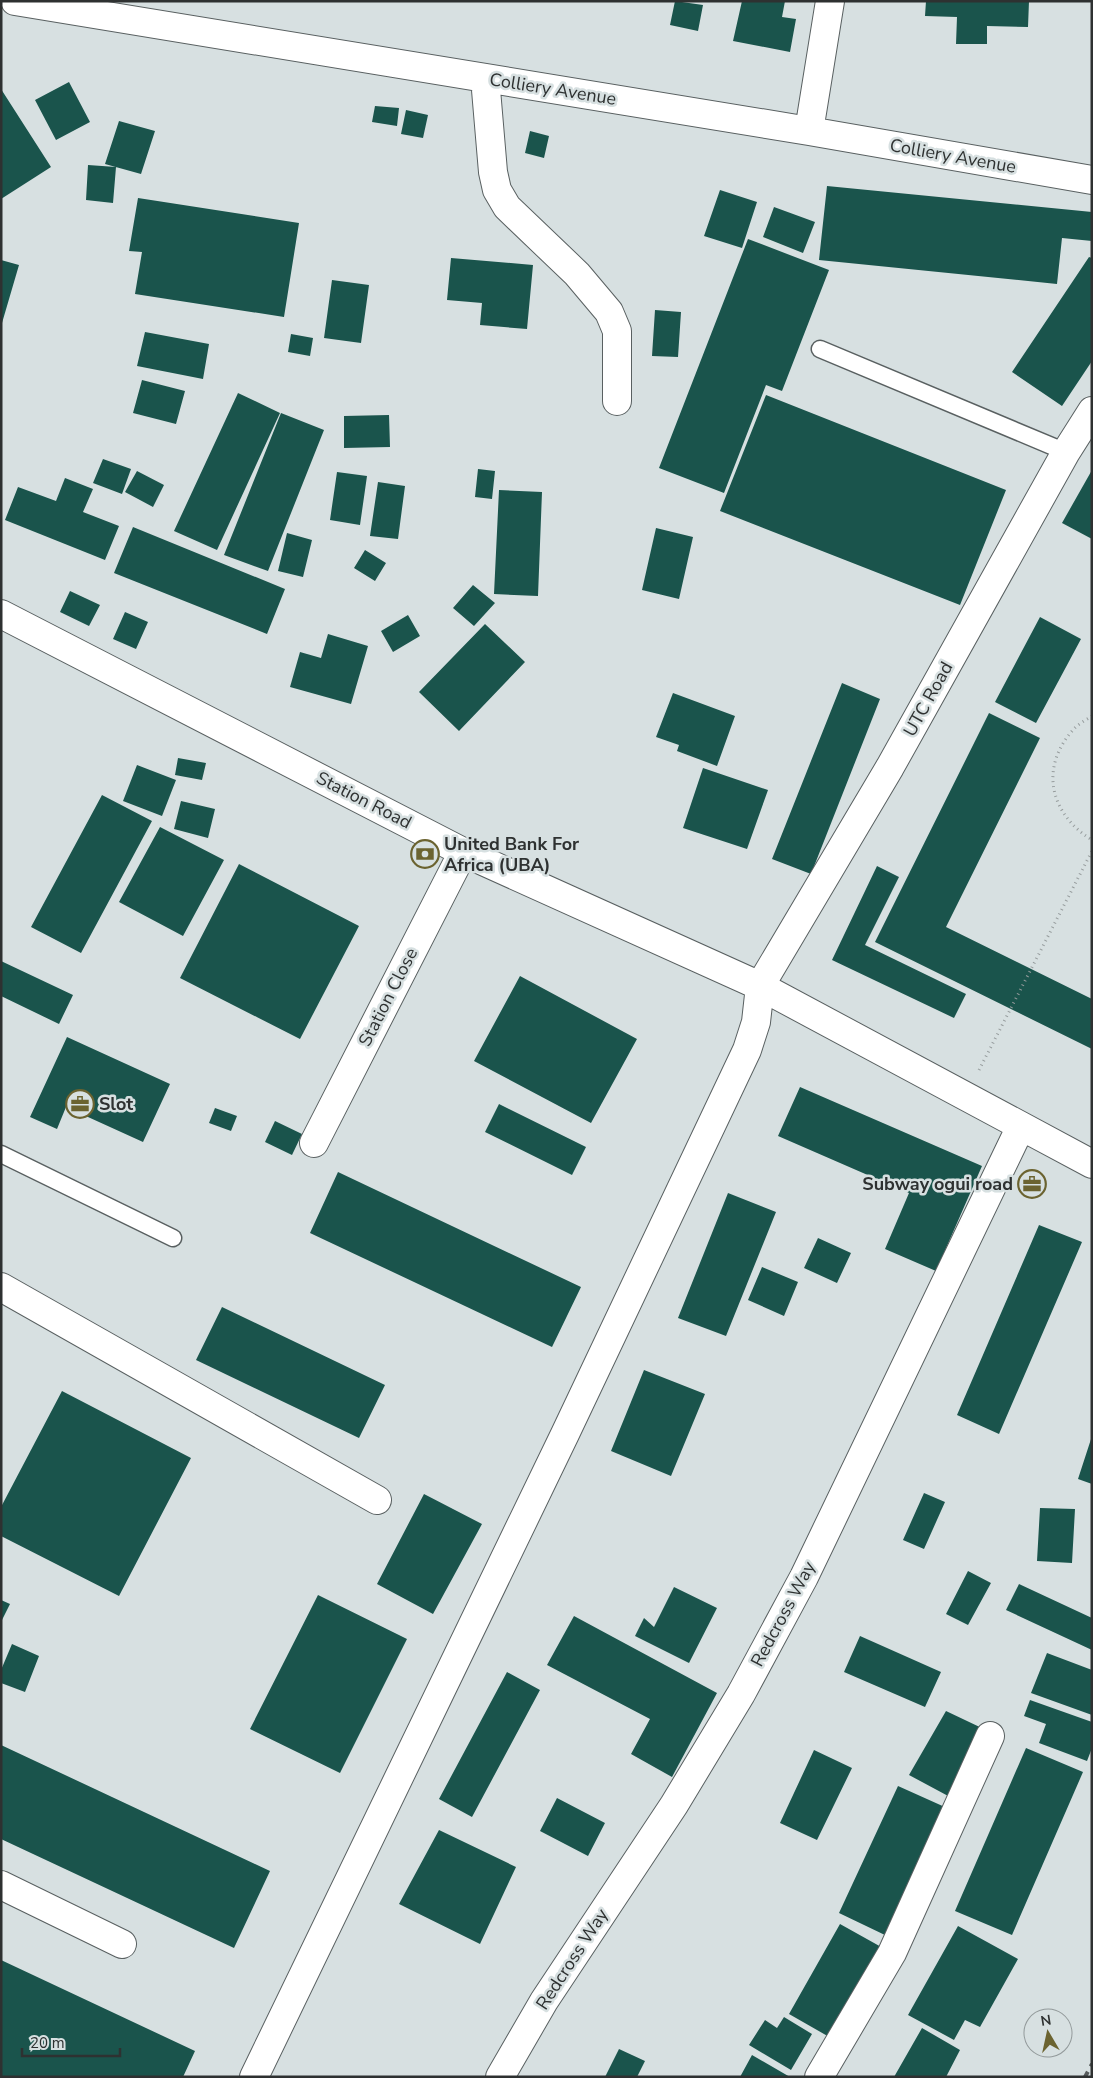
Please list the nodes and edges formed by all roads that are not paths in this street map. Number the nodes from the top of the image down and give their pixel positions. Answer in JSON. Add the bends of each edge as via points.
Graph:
{"nodes":[{"id":1,"x":15,"y":1,"type":"edge"},
{"id":2,"x":830,"y":1,"type":"edge"},
{"id":3,"x":485,"y":78,"type":"junction"},
{"id":4,"x":809,"y":131,"type":"junction"},
{"id":5,"x":1092,"y":180,"type":"edge"},
{"id":6,"x":820,"y":349,"type":"dead end"},
{"id":7,"x":617,"y":401,"type":"dead end"},
{"id":8,"x":1092,"y":411,"type":"edge"},
{"id":9,"x":1066,"y":452,"type":"junction"},
{"id":10,"x":1,"y":614,"type":"edge"},
{"id":11,"x":463,"y":852,"type":"junction"},
{"id":12,"x":760,"y":986,"type":"junction"},
{"id":13,"x":1020,"y":1126,"type":"junction"},
{"id":14,"x":314,"y":1143,"type":"dead end"},
{"id":15,"x":1,"y":1154,"type":"edge"},
{"id":16,"x":1092,"y":1164,"type":"edge"},
{"id":17,"x":173,"y":1238,"type":"dead end"},
{"id":18,"x":1,"y":1287,"type":"edge"},
{"id":19,"x":377,"y":1500,"type":"dead end"},
{"id":20,"x":990,"y":1736,"type":"dead end"},
{"id":21,"x":1,"y":1885,"type":"edge"},
{"id":22,"x":122,"y":1944,"type":"dead end"},
{"id":23,"x":254,"y":2077,"type":"edge"},
{"id":24,"x":500,"y":2077,"type":"edge"},
{"id":25,"x":818,"y":2077,"type":"edge"}],
"edges":[{"from":1,"to":3,"type":"street","name":"Colliery Avenue"},
{"from":2,"to":4,"type":"street"},
{"from":3,"to":4,"type":"street","name":"Colliery Avenue"},
{"from":3,"to":7,"type":"street","via":[[497,190],[507,207],[577,274],[609,312],[617,331]]},
{"from":4,"to":5,"type":"street","name":"Colliery Avenue"},
{"from":6,"to":9,"type":"lane"},
{"from":8,"to":9,"type":"street","name":"UTC Road"},
{"from":9,"to":12,"type":"street","name":"UTC Road","via":[[890,766]]},
{"from":10,"to":11,"type":"street","name":"Station Road"},
{"from":11,"to":12,"type":"street","name":"Station Road"},
{"from":11,"to":14,"type":"street","name":"Station Close"},
{"from":12,"to":13,"type":"street","name":"Station Road"},
{"from":12,"to":23,"type":"street","via":[[756,1022],[747,1050]]},
{"from":13,"to":16,"type":"street","name":"Station Road"},
{"from":13,"to":24,"type":"street","name":"Redcross Way","via":[[804,1577],[741,1694],[674,1805],[544,2001]]},
{"from":15,"to":17,"type":"lane"},
{"from":18,"to":19,"type":"street"},
{"from":20,"to":25,"type":"street","via":[[892,1953]]},
{"from":21,"to":22,"type":"street"}]}
